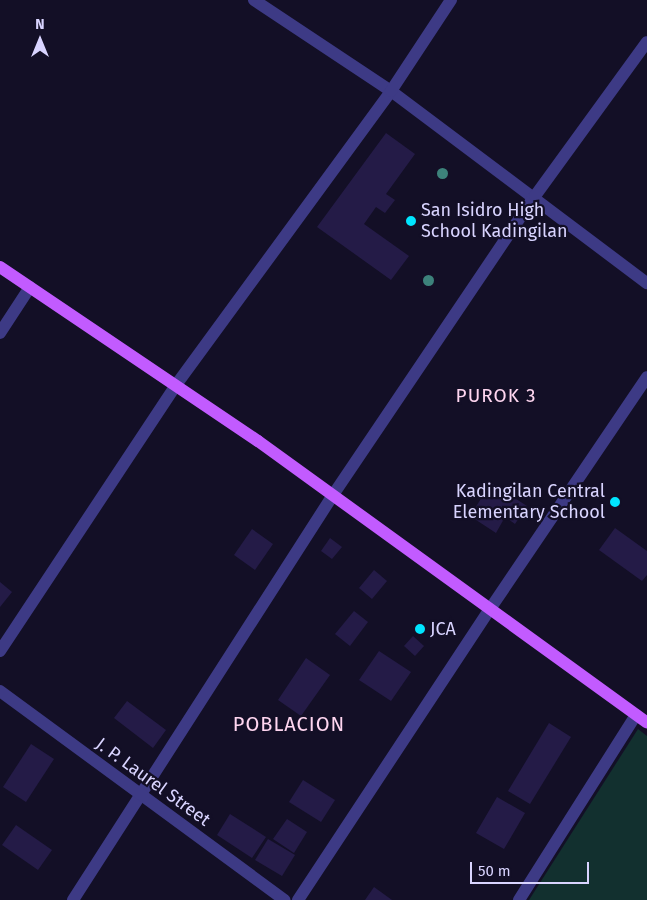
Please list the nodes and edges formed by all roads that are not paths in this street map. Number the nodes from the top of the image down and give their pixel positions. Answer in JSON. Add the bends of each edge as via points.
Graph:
{"nodes":[{"id":1,"x":254,"y":0,"type":"edge"},
{"id":2,"x":450,"y":0,"type":"edge"},
{"id":3,"x":647,"y":42,"type":"edge"},
{"id":4,"x":391,"y":91,"type":"junction"},
{"id":5,"x":535,"y":196,"type":"junction"},
{"id":6,"x":0,"y":267,"type":"edge"},
{"id":7,"x":647,"y":283,"type":"edge"},
{"id":8,"x":30,"y":287,"type":"junction"},
{"id":9,"x":0,"y":333,"type":"edge"},
{"id":10,"x":647,"y":377,"type":"edge"},
{"id":11,"x":176,"y":385,"type":"junction"},
{"id":12,"x":333,"y":495,"type":"junction"},
{"id":13,"x":490,"y":609,"type":"junction"},
{"id":14,"x":0,"y":652,"type":"edge"},
{"id":15,"x":0,"y":691,"type":"edge"},
{"id":16,"x":636,"y":715,"type":"junction"},
{"id":17,"x":647,"y":723,"type":"edge"},
{"id":18,"x":141,"y":794,"type":"junction"},
{"id":19,"x":73,"y":900,"type":"edge"},
{"id":20,"x":285,"y":900,"type":"edge"},
{"id":21,"x":298,"y":900,"type":"edge"},
{"id":22,"x":519,"y":900,"type":"edge"}],
"edges":[{"from":1,"to":4,"type":"street"},
{"from":2,"to":4,"type":"street"},
{"from":3,"to":5,"type":"street"},
{"from":4,"to":5,"type":"street"},
{"from":4,"to":11,"type":"street"},
{"from":5,"to":7,"type":"street"},
{"from":5,"to":12,"type":"street"},
{"from":6,"to":8,"type":"main road"},
{"from":8,"to":9,"type":"street"},
{"from":8,"to":11,"type":"main road"},
{"from":10,"to":13,"type":"street"},
{"from":11,"to":12,"type":"main road"},
{"from":11,"to":14,"type":"street"},
{"from":12,"to":13,"type":"main road"},
{"from":12,"to":18,"type":"street"},
{"from":13,"to":16,"type":"main road"},
{"from":13,"to":21,"type":"street"},
{"from":15,"to":18,"type":"street","name":"J. P. Laurel Street"},
{"from":16,"to":17,"type":"main road"},
{"from":16,"to":22,"type":"street"},
{"from":18,"to":19,"type":"street"},
{"from":18,"to":20,"type":"street","name":"J. P. Laurel Street"}]}
